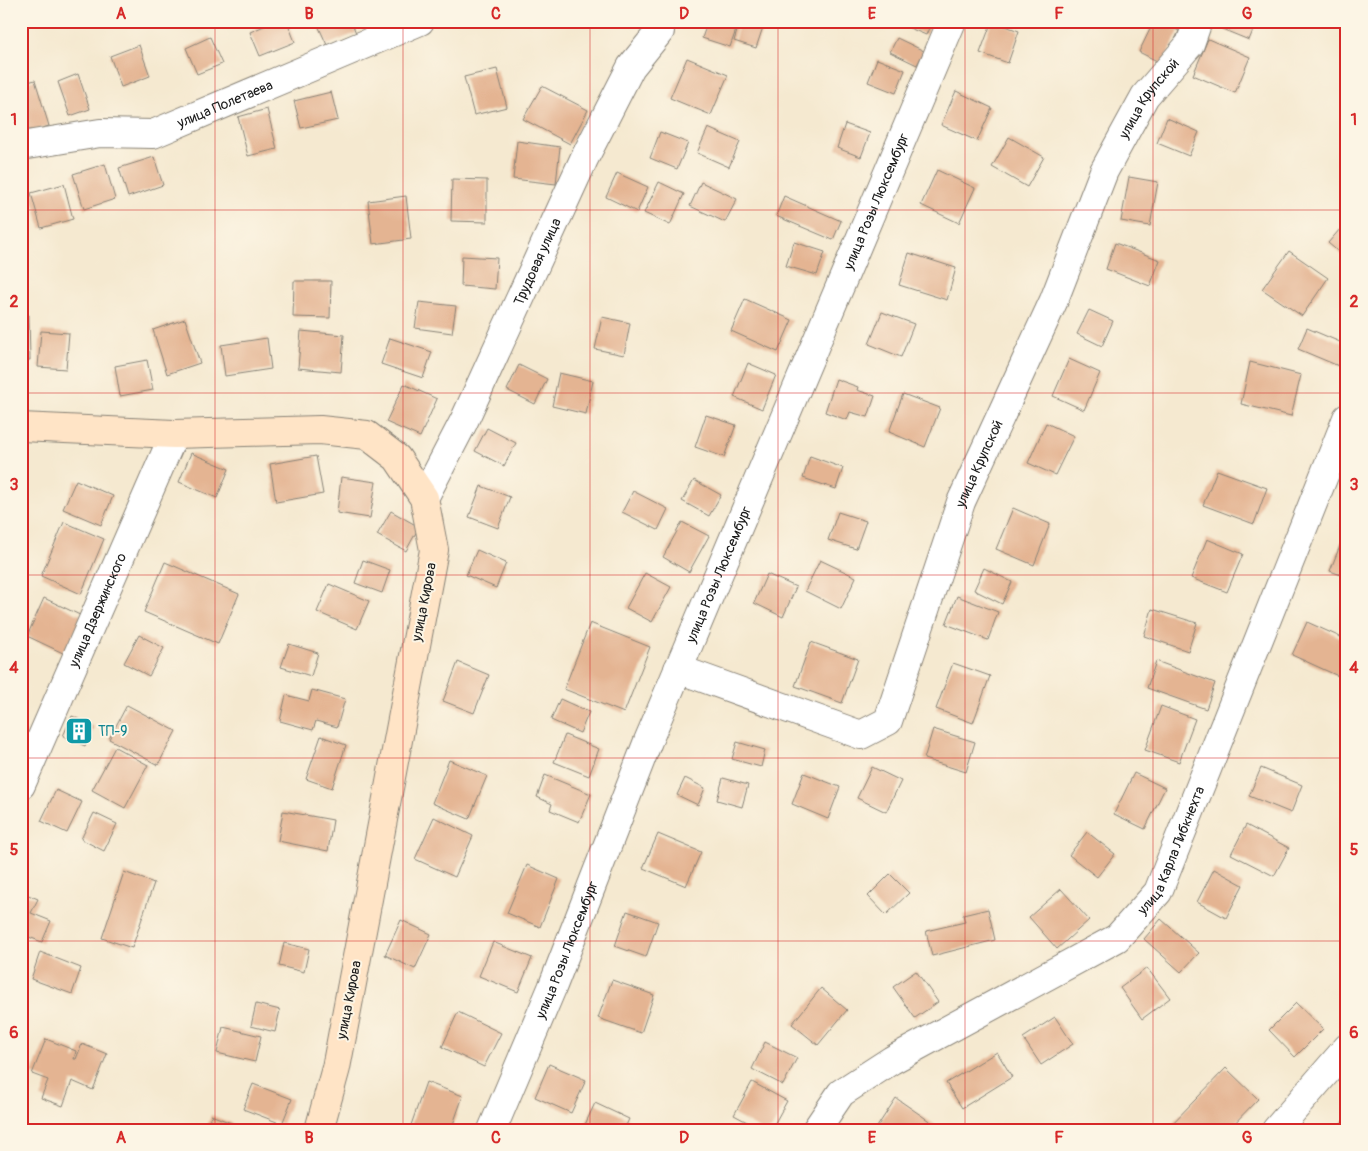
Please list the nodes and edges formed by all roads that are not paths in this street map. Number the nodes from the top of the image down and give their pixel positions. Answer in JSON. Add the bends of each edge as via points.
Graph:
{"nodes":[{"id":1,"x":420,"y":21,"type":"edge"},
{"id":2,"x":952,"y":21,"type":"edge"},
{"id":3,"x":1198,"y":21,"type":"edge"},
{"id":4,"x":660,"y":31,"type":"dead end"},
{"id":5,"x":21,"y":146,"type":"edge"},
{"id":6,"x":1347,"y":418,"type":"edge"},
{"id":7,"x":21,"y":427,"type":"edge"},
{"id":8,"x":174,"y":434,"type":"junction"},
{"id":9,"x":424,"y":498,"type":"junction"},
{"id":10,"x":678,"y":669,"type":"junction"},
{"id":11,"x":21,"y":785,"type":"edge"},
{"id":12,"x":1347,"y":1048,"type":"edge"},
{"id":13,"x":319,"y":1130,"type":"edge"},
{"id":14,"x":492,"y":1130,"type":"edge"},
{"id":15,"x":816,"y":1130,"type":"edge"},
{"id":16,"x":1276,"y":1130,"type":"edge"}],
"edges":[{"from":1,"to":5,"type":"street","name":"улица Полетаева","via":[[152,134],[100,133]]},
{"from":2,"to":10,"type":"street","name":"улица Розы Люксембург"},
{"from":3,"to":10,"type":"street","name":"улица Крупской","via":[[1190,44],[1145,96],[1104,171],[1054,300],[961,502],[888,721],[861,735]]},
{"from":4,"to":9,"type":"street","name":"Трудовая улица","via":[[631,67],[584,158],[472,403]]},
{"from":6,"to":15,"type":"street","name":"улица Карла Либкнехта","via":[[1158,892],[1117,938],[892,1060],[841,1093]]},
{"from":7,"to":8,"type":"main road","name":"улица Кирова"},
{"from":8,"to":9,"type":"main road","name":"улица Кирова","via":[[320,430],[367,435],[397,458]]},
{"from":8,"to":11,"type":"street","name":"улица Дзержинского"},
{"from":9,"to":13,"type":"main road","name":"улица Кирова","via":[[434,550],[336,1068]]},
{"from":10,"to":14,"type":"street","name":"улица Розы Люксембург","via":[[552,988]]},
{"from":12,"to":16,"type":"street"}]}
